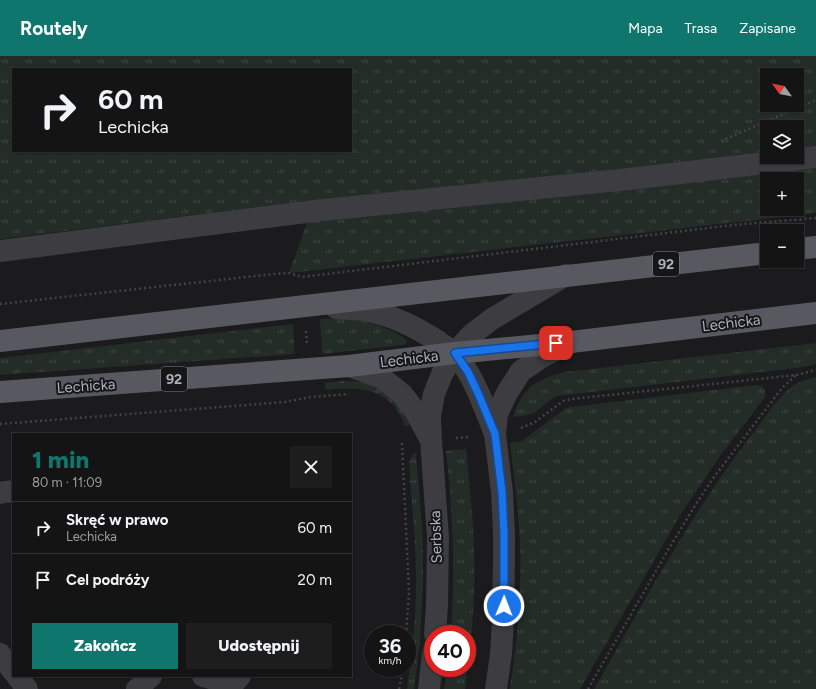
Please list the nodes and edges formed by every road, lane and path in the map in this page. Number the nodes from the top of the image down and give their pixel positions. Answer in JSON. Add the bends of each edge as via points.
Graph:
{"nodes":[{"id":1,"x":816,"y":100,"type":"edge"},
{"id":2,"x":816,"y":157,"type":"edge"},
{"id":3,"x":697,"y":171,"type":"junction"},
{"id":4,"x":816,"y":218,"type":"edge"},
{"id":5,"x":816,"y":247,"type":"edge"},
{"id":6,"x":804,"y":248,"type":"edge"},
{"id":7,"x":0,"y":251,"type":"edge"},
{"id":8,"x":760,"y":254,"type":"edge"},
{"id":9,"x":566,"y":275,"type":"junction"},
{"id":10,"x":0,"y":304,"type":"edge"},
{"id":11,"x":304,"y":306,"type":"junction"},
{"id":12,"x":816,"y":313,"type":"edge"},
{"id":13,"x":0,"y":341,"type":"edge"},
{"id":14,"x":571,"y":342,"type":"junction"},
{"id":15,"x":455,"y":353,"type":"junction"},
{"id":16,"x":349,"y":366,"type":"junction"},
{"id":17,"x":816,"y":370,"type":"edge"},
{"id":18,"x":796,"y":375,"type":"junction"},
{"id":19,"x":0,"y":392,"type":"edge"},
{"id":20,"x":356,"y":394,"type":"dead end"},
{"id":21,"x":0,"y":424,"type":"edge"},
{"id":22,"x":518,"y":429,"type":"dead end"},
{"id":23,"x":495,"y":434,"type":"junction"},
{"id":24,"x":401,"y":437,"type":"dead end"},
{"id":25,"x":431,"y":440,"type":"junction"},
{"id":26,"x":12,"y":491,"type":"edge"},
{"id":27,"x":0,"y":493,"type":"edge"},
{"id":28,"x":407,"y":625,"type":"edge"},
{"id":29,"x":436,"y":625,"type":"edge"},
{"id":30,"x":0,"y":654,"type":"edge"},
{"id":31,"x":12,"y":670,"type":"edge"},
{"id":32,"x":18,"y":677,"type":"edge"},
{"id":33,"x":151,"y":677,"type":"edge"},
{"id":34,"x":207,"y":677,"type":"edge"},
{"id":35,"x":401,"y":677,"type":"edge"},
{"id":36,"x":430,"y":677,"type":"edge"},
{"id":37,"x":236,"y":683,"type":"edge"},
{"id":38,"x":27,"y":689,"type":"edge"},
{"id":39,"x":137,"y":689,"type":"edge"},
{"id":40,"x":399,"y":689,"type":"edge"},
{"id":41,"x":429,"y":689,"type":"edge"},
{"id":42,"x":496,"y":689,"type":"edge"},
{"id":43,"x":588,"y":689,"type":"edge"}],
"edges":[{"from":1,"to":3,"type":"path","via":[[708,146]]},
{"from":2,"to":3,"type":"street"},
{"from":3,"to":7,"type":"street","via":[[314,211]]},
{"from":4,"to":10,"type":"path","via":[[726,226],[302,276],[289,273],[274,274]]},
{"from":5,"to":6,"type":"main road"},
{"from":8,"to":9,"type":"main road","number":"92"},
{"from":9,"to":11,"type":"main road","number":"92"},
{"from":9,"to":15,"type":"street","name":"Serbska","via":[[492,319],[470,335]]},
{"from":11,"to":13,"type":"main road","number":"92"},
{"from":11,"to":15,"type":"street","via":[[363,310],[381,314],[427,335]]},
{"from":12,"to":14,"type":"main road","name":"Lechicka","number":"92"},
{"from":14,"to":15,"type":"main road","name":"Lechicka","number":"92"},
{"from":14,"to":23,"type":"street","via":[[521,371],[497,414]]},
{"from":15,"to":16,"type":"main road","name":"Lechicka","number":"92"},
{"from":15,"to":23,"type":"street","via":[[468,372]]},
{"from":15,"to":25,"type":"street","name":"Serbska","via":[[434,394],[430,416]]},
{"from":16,"to":19,"type":"main road","name":"Lechicka","number":"92"},
{"from":16,"to":25,"type":"street","name":"Serbska","via":[[382,378],[402,394],[416,412]]},
{"from":17,"to":18,"type":"path"},
{"from":18,"to":22,"type":"path","via":[[572,399],[563,401],[535,422]]},
{"from":18,"to":43,"type":"path","via":[[782,388],[718,471],[668,550]]},
{"from":20,"to":21,"type":"path","via":[[311,397],[285,402]]},
{"from":23,"to":42,"type":"street","via":[[502,492],[504,553],[504,621]]},
{"from":24,"to":28,"type":"path","via":[[409,592]]},
{"from":25,"to":29,"type":"street","name":"Serbska","via":[[438,537]]},
{"from":26,"to":27,"type":"street"},
{"from":30,"to":31,"type":"street"},
{"from":32,"to":38,"type":"street"},
{"from":33,"to":39,"type":"street"},
{"from":34,"to":37,"type":"street"},
{"from":35,"to":40,"type":"path"},
{"from":36,"to":41,"type":"street"}]}
